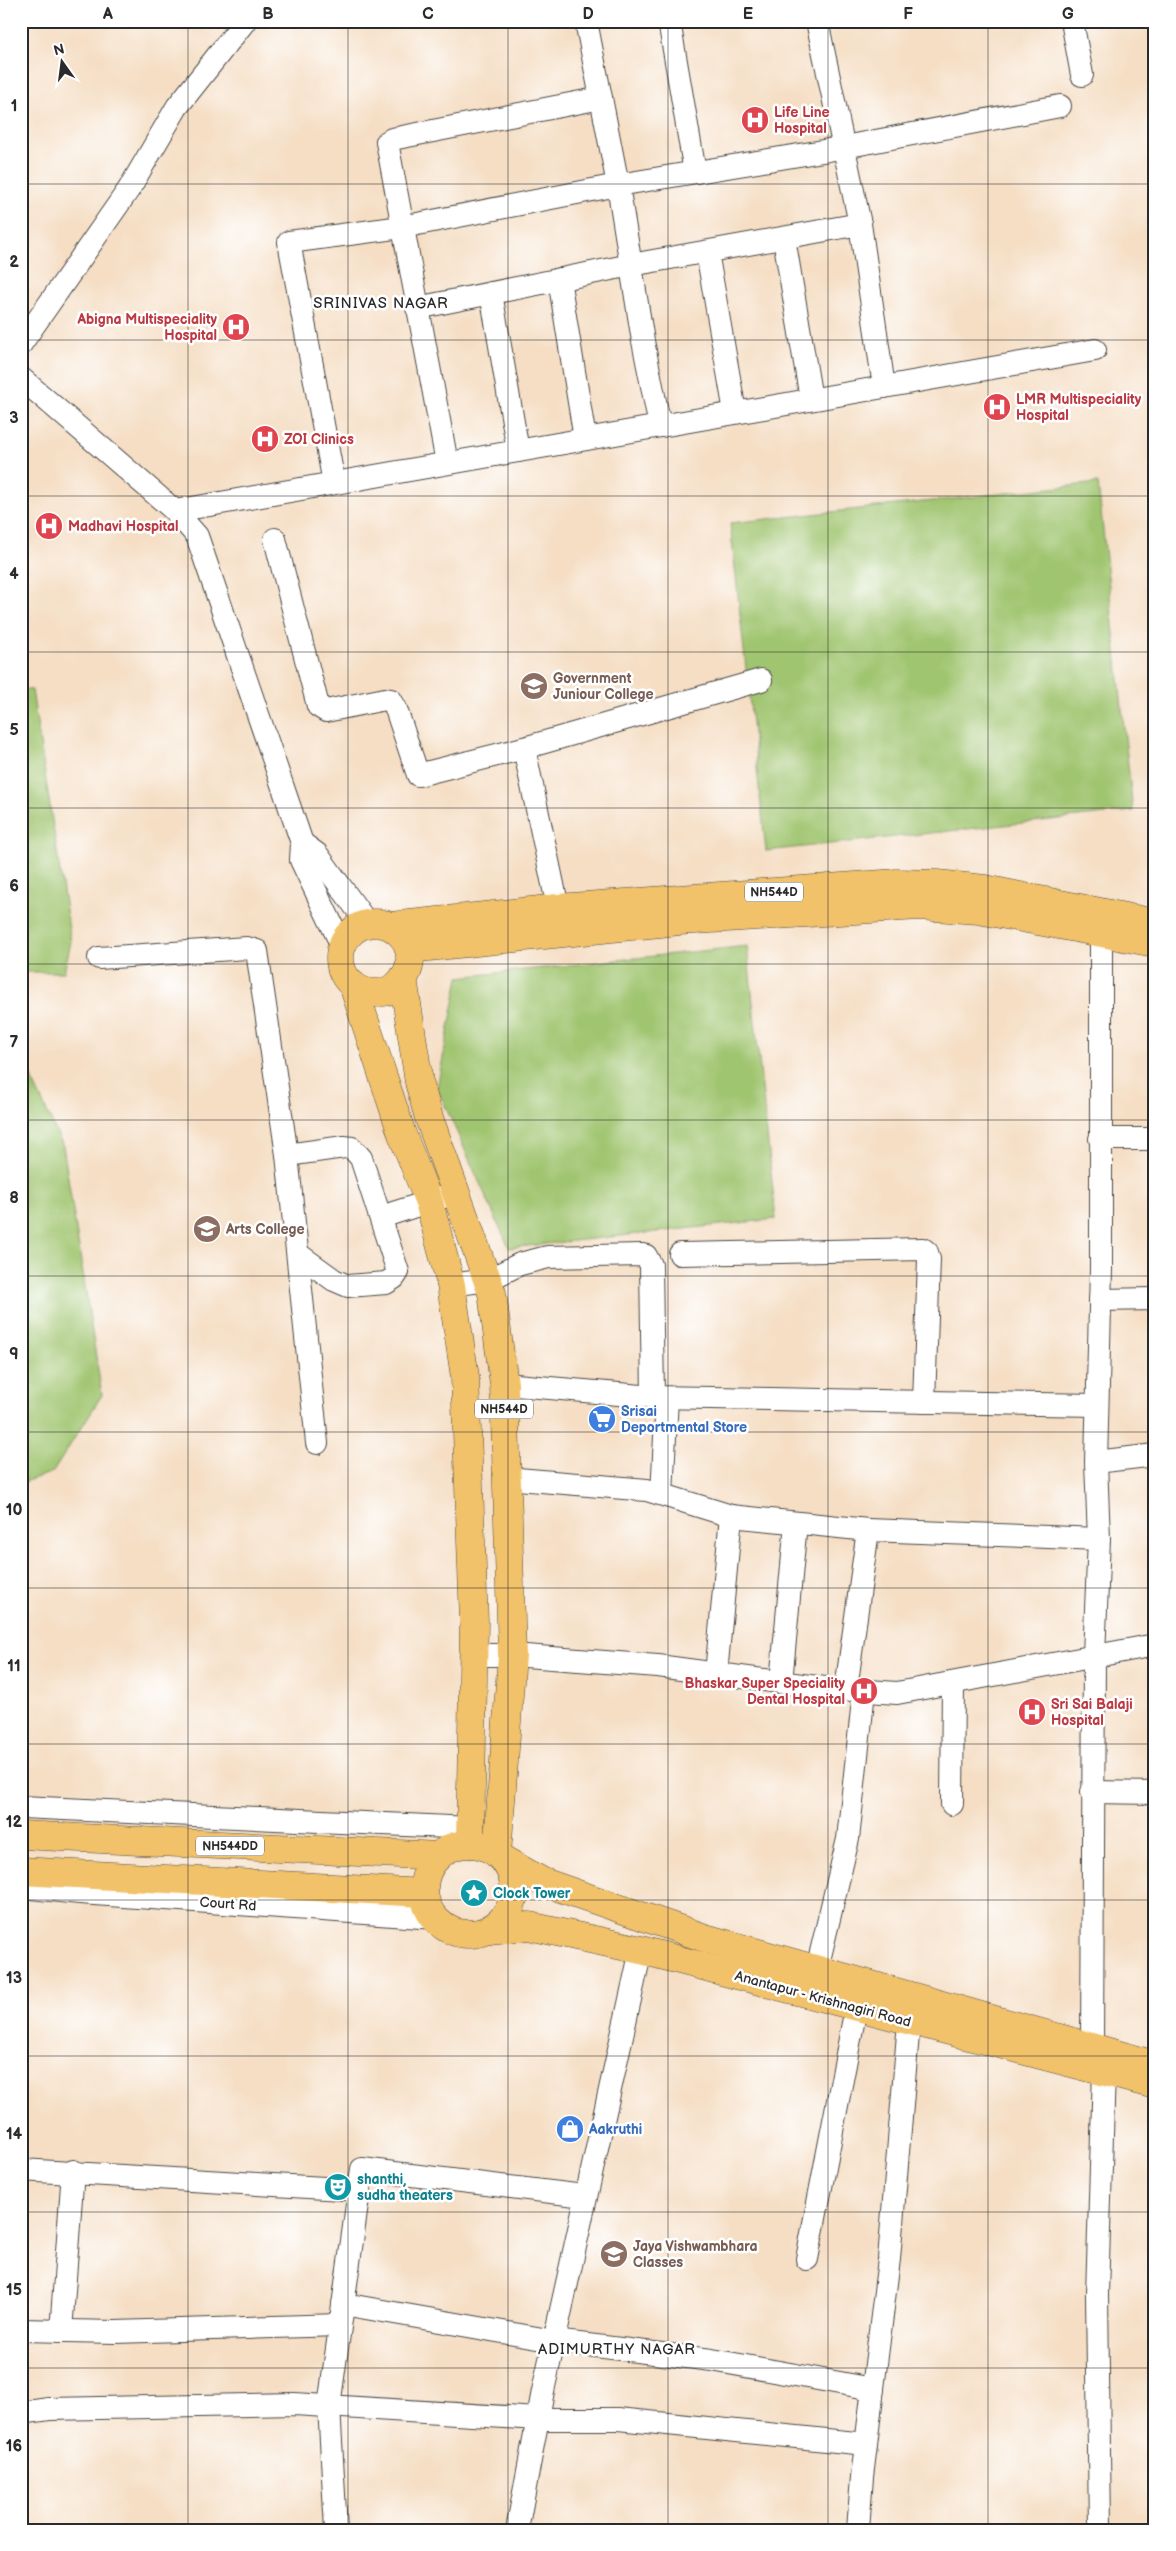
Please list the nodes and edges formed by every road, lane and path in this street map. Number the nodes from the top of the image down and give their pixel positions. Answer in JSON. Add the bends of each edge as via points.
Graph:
{"nodes":[{"id":1,"x":245,"y":21,"type":"edge"},
{"id":2,"x":586,"y":21,"type":"edge"},
{"id":3,"x":669,"y":21,"type":"edge"},
{"id":4,"x":818,"y":21,"type":"edge"},
{"id":5,"x":1072,"y":21,"type":"edge"},
{"id":6,"x":1082,"y":75,"type":"dead end"},
{"id":7,"x":602,"y":98,"type":"junction"},
{"id":8,"x":1060,"y":106,"type":"dead end"},
{"id":9,"x":845,"y":145,"type":"junction"},
{"id":10,"x":695,"y":172,"type":"junction"},
{"id":11,"x":618,"y":185,"type":"junction"},
{"id":12,"x":860,"y":224,"type":"junction"},
{"id":13,"x":402,"y":227,"type":"junction"},
{"id":14,"x":784,"y":238,"type":"junction"},
{"id":15,"x":706,"y":252,"type":"junction"},
{"id":16,"x":631,"y":265,"type":"junction"},
{"id":17,"x":559,"y":279,"type":"junction"},
{"id":18,"x":491,"y":293,"type":"junction"},
{"id":19,"x":417,"y":308,"type":"junction"},
{"id":20,"x":21,"y":344,"type":"edge"},
{"id":21,"x":1095,"y":350,"type":"dead end"},
{"id":22,"x":21,"y":378,"type":"edge"},
{"id":23,"x":884,"y":387,"type":"junction"},
{"id":24,"x":811,"y":399,"type":"junction"},
{"id":25,"x":735,"y":412,"type":"junction"},
{"id":26,"x":660,"y":426,"type":"junction"},
{"id":27,"x":585,"y":439,"type":"junction"},
{"id":28,"x":518,"y":451,"type":"junction"},
{"id":29,"x":447,"y":463,"type":"junction"},
{"id":30,"x":334,"y":483,"type":"junction"},
{"id":31,"x":175,"y":511,"type":"junction"},
{"id":32,"x":275,"y":540,"type":"dead end"},
{"id":33,"x":761,"y":680,"type":"dead end"},
{"id":34,"x":524,"y":748,"type":"junction"},
{"id":35,"x":302,"y":843,"type":"junction"},
{"id":36,"x":558,"y":908,"type":"junction"},
{"id":37,"x":1155,"y":923,"type":"edge"},
{"id":38,"x":1101,"y":924,"type":"junction"},
{"id":39,"x":379,"y":925,"type":"junction"},
{"id":40,"x":1155,"y":943,"type":"edge"},
{"id":41,"x":342,"y":946,"type":"junction"},
{"id":42,"x":409,"y":949,"type":"junction"},
{"id":43,"x":99,"y":958,"type":"dead end"},
{"id":44,"x":403,"y":978,"type":"junction"},
{"id":45,"x":353,"y":986,"type":"junction"},
{"id":46,"x":1100,"y":1139,"type":"junction"},
{"id":47,"x":1155,"y":1139,"type":"edge"},
{"id":48,"x":288,"y":1155,"type":"junction"},
{"id":49,"x":456,"y":1193,"type":"junction"},
{"id":50,"x":429,"y":1202,"type":"junction"},
{"id":51,"x":381,"y":1217,"type":"junction"},
{"id":52,"x":298,"y":1254,"type":"junction"},
{"id":53,"x":680,"y":1254,"type":"dead end"},
{"id":54,"x":488,"y":1280,"type":"junction"},
{"id":55,"x":451,"y":1285,"type":"junction"},
{"id":56,"x":1155,"y":1299,"type":"edge"},
{"id":57,"x":1100,"y":1300,"type":"junction"},
{"id":58,"x":504,"y":1384,"type":"junction"},
{"id":59,"x":660,"y":1397,"type":"junction"},
{"id":60,"x":924,"y":1402,"type":"junction"},
{"id":61,"x":1097,"y":1404,"type":"junction"},
{"id":62,"x":316,"y":1443,"type":"dead end"},
{"id":63,"x":1155,"y":1455,"type":"edge"},
{"id":64,"x":1096,"y":1462,"type":"junction"},
{"id":65,"x":506,"y":1478,"type":"junction"},
{"id":66,"x":662,"y":1494,"type":"junction"},
{"id":67,"x":731,"y":1516,"type":"junction"},
{"id":68,"x":796,"y":1523,"type":"junction"},
{"id":69,"x":868,"y":1530,"type":"junction"},
{"id":70,"x":1099,"y":1539,"type":"junction"},
{"id":71,"x":1155,"y":1645,"type":"edge"},
{"id":72,"x":512,"y":1654,"type":"junction"},
{"id":73,"x":472,"y":1655,"type":"junction"},
{"id":74,"x":1094,"y":1655,"type":"junction"},
{"id":75,"x":716,"y":1674,"type":"junction"},
{"id":76,"x":781,"y":1682,"type":"junction"},
{"id":77,"x":953,"y":1682,"type":"junction"},
{"id":78,"x":855,"y":1690,"type":"junction"},
{"id":79,"x":1092,"y":1792,"type":"junction"},
{"id":80,"x":1155,"y":1793,"type":"edge"},
{"id":81,"x":952,"y":1804,"type":"dead end"},
{"id":82,"x":21,"y":1807,"type":"edge"},
{"id":83,"x":21,"y":1835,"type":"edge"},
{"id":84,"x":470,"y":1836,"type":"junction"},
{"id":85,"x":439,"y":1856,"type":"junction"},
{"id":86,"x":500,"y":1857,"type":"junction"},
{"id":87,"x":21,"y":1871,"type":"edge"},
{"id":88,"x":21,"y":1887,"type":"edge"},
{"id":89,"x":424,"y":1894,"type":"junction"},
{"id":90,"x":435,"y":1918,"type":"junction"},
{"id":91,"x":489,"y":1930,"type":"junction"},
{"id":92,"x":641,"y":1950,"type":"junction"},
{"id":93,"x":817,"y":1969,"type":"junction"},
{"id":94,"x":856,"y":2008,"type":"junction"},
{"id":95,"x":909,"y":2022,"type":"junction"},
{"id":96,"x":1098,"y":2059,"type":"junction"},
{"id":97,"x":1155,"y":2065,"type":"edge"},
{"id":98,"x":1155,"y":2085,"type":"edge"},
{"id":99,"x":21,"y":2170,"type":"edge"},
{"id":100,"x":73,"y":2171,"type":"junction"},
{"id":101,"x":359,"y":2190,"type":"junction"},
{"id":102,"x":584,"y":2196,"type":"junction"},
{"id":103,"x":807,"y":2259,"type":"dead end"},
{"id":104,"x":342,"y":2314,"type":"junction"},
{"id":105,"x":21,"y":2330,"type":"edge"},
{"id":106,"x":61,"y":2331,"type":"junction"},
{"id":107,"x":554,"y":2341,"type":"junction"},
{"id":108,"x":873,"y":2390,"type":"junction"},
{"id":109,"x":329,"y":2406,"type":"junction"},
{"id":110,"x":21,"y":2413,"type":"edge"},
{"id":111,"x":538,"y":2419,"type":"junction"},
{"id":112,"x":866,"y":2444,"type":"junction"},
{"id":113,"x":336,"y":2530,"type":"edge"},
{"id":114,"x":517,"y":2530,"type":"edge"},
{"id":115,"x":858,"y":2530,"type":"edge"},
{"id":116,"x":1100,"y":2530,"type":"edge"}],
"edges":[{"from":1,"to":20,"type":"street","via":[[177,107],[129,189]]},
{"from":2,"to":7,"type":"street"},
{"from":3,"to":10,"type":"street"},
{"from":4,"to":9,"type":"street"},
{"from":5,"to":6,"type":"street"},
{"from":7,"to":11,"type":"street"},
{"from":7,"to":13,"type":"street","via":[[387,142]]},
{"from":8,"to":9,"type":"street"},
{"from":9,"to":10,"type":"street"},
{"from":9,"to":12,"type":"street"},
{"from":10,"to":11,"type":"street"},
{"from":11,"to":13,"type":"street"},
{"from":11,"to":16,"type":"street"},
{"from":12,"to":14,"type":"street"},
{"from":12,"to":23,"type":"street"},
{"from":13,"to":19,"type":"street"},
{"from":13,"to":30,"type":"street","via":[[289,242]]},
{"from":14,"to":15,"type":"street"},
{"from":14,"to":24,"type":"street"},
{"from":15,"to":16,"type":"street"},
{"from":15,"to":25,"type":"street"},
{"from":16,"to":17,"type":"street"},
{"from":16,"to":26,"type":"street"},
{"from":17,"to":18,"type":"street"},
{"from":17,"to":27,"type":"street"},
{"from":18,"to":19,"type":"street"},
{"from":18,"to":28,"type":"street"},
{"from":19,"to":29,"type":"street"},
{"from":21,"to":23,"type":"street"},
{"from":22,"to":31,"type":"street"},
{"from":23,"to":24,"type":"street"},
{"from":24,"to":25,"type":"street"},
{"from":25,"to":26,"type":"street"},
{"from":26,"to":27,"type":"street"},
{"from":27,"to":28,"type":"street"},
{"from":28,"to":29,"type":"street"},
{"from":29,"to":30,"type":"street"},
{"from":30,"to":31,"type":"street"},
{"from":31,"to":35,"type":"street","via":[[197,536]]},
{"from":32,"to":34,"type":"street","via":[[321,710],[391,700],[415,773],[420,775]]},
{"from":33,"to":34,"type":"street"},
{"from":34,"to":36,"type":"street"},
{"from":35,"to":39,"type":"street","via":[[317,854]]},
{"from":35,"to":41,"type":"street","via":[[301,860]]},
{"from":36,"to":38,"type":"main road","number":"NH544D","via":[[913,884],[985,889]]},
{"from":36,"to":39,"type":"main road","number":"NH544D"},
{"from":37,"to":38,"type":"main road","number":"NH544D"},
{"from":38,"to":40,"type":"main road","number":"NH544D"},
{"from":38,"to":42,"type":"main road","number":"NH544D","via":[[920,906],[679,921]]},
{"from":38,"to":46,"type":"street"},
{"from":39,"to":41,"type":"main road","number":"NH544D","via":[[356,928]]},
{"from":39,"to":42,"type":"main road","via":[[406,940]]},
{"from":41,"to":45,"type":"main road","number":"NH544D","via":[[341,968]]},
{"from":42,"to":44,"type":"main road","number":"NH544D","via":[[410,960]]},
{"from":43,"to":48,"type":"street","via":[[247,948],[257,951]]},
{"from":44,"to":45,"type":"main road","via":[[385,991],[363,991]]},
{"from":44,"to":49,"type":"main road","number":"NH544D","via":[[419,1082]]},
{"from":45,"to":50,"type":"main road","number":"NH544D","via":[[402,1134]]},
{"from":46,"to":47,"type":"street"},
{"from":46,"to":57,"type":"street"},
{"from":48,"to":51,"type":"street","via":[[344,1147],[357,1152]]},
{"from":48,"to":52,"type":"street"},
{"from":49,"to":50,"type":"street"},
{"from":49,"to":54,"type":"main road","number":"NH544D"},
{"from":50,"to":51,"type":"street"},
{"from":50,"to":55,"type":"main road","number":"NH544D"},
{"from":51,"to":52,"type":"street","via":[[398,1272],[386,1283],[348,1286]]},
{"from":52,"to":62,"type":"street"},
{"from":53,"to":60,"type":"street","via":[[922,1249],[927,1252]]},
{"from":54,"to":55,"type":"street"},
{"from":54,"to":58,"type":"main road","number":"NH544D"},
{"from":54,"to":59,"type":"street","via":[[520,1264],[548,1258],[646,1256],[651,1265]]},
{"from":55,"to":73,"type":"main road","number":"NH544D","via":[[465,1377],[474,1622]]},
{"from":56,"to":57,"type":"street"},
{"from":57,"to":61,"type":"street"},
{"from":58,"to":59,"type":"street"},
{"from":58,"to":65,"type":"main road","number":"NH544D"},
{"from":59,"to":60,"type":"street"},
{"from":59,"to":66,"type":"street"},
{"from":60,"to":61,"type":"street"},
{"from":61,"to":64,"type":"street"},
{"from":63,"to":64,"type":"street"},
{"from":64,"to":70,"type":"street"},
{"from":65,"to":66,"type":"street"},
{"from":65,"to":72,"type":"main road","number":"NH544D"},
{"from":66,"to":67,"type":"street"},
{"from":67,"to":68,"type":"street"},
{"from":67,"to":75,"type":"street"},
{"from":68,"to":69,"type":"street"},
{"from":68,"to":76,"type":"street"},
{"from":69,"to":70,"type":"street"},
{"from":69,"to":78,"type":"street"},
{"from":70,"to":74,"type":"street"},
{"from":71,"to":74,"type":"street"},
{"from":72,"to":73,"type":"street"},
{"from":72,"to":75,"type":"street"},
{"from":72,"to":86,"type":"main road","number":"NH544D"},
{"from":73,"to":84,"type":"main road","number":"NH544D"},
{"from":74,"to":77,"type":"street"},
{"from":74,"to":79,"type":"street"},
{"from":75,"to":76,"type":"street"},
{"from":76,"to":78,"type":"street"},
{"from":77,"to":78,"type":"street","via":[[898,1693]]},
{"from":77,"to":81,"type":"street"},
{"from":78,"to":93,"type":"street","via":[[848,1838]]},
{"from":79,"to":80,"type":"street"},
{"from":79,"to":96,"type":"street"},
{"from":82,"to":84,"type":"street"},
{"from":83,"to":85,"type":"main road","number":"NH544DD"},
{"from":84,"to":85,"type":"main road"},
{"from":84,"to":86,"type":"main road","name":"Anantapur - Krishnagiri Road"},
{"from":85,"to":89,"type":"main road","via":[[430,1867]]},
{"from":86,"to":91,"type":"main road","via":[[510,1870],[513,1898],[504,1916]]},
{"from":86,"to":93,"type":"main road","name":"Anantapur - Krishnagiri Road","via":[[543,1882],[705,1938]]},
{"from":87,"to":89,"type":"main road"},
{"from":88,"to":90,"type":"street","name":"Court Rd"},
{"from":89,"to":90,"type":"main road","via":[[427,1907]]},
{"from":90,"to":91,"type":"main road","name":"Anantapur - Krishnagiri Road","via":[[459,1933]]},
{"from":91,"to":92,"type":"main road","name":"Anantapur - Krishnagiri Road","via":[[529,1926]]},
{"from":92,"to":94,"type":"main road","name":"Anantapur - Krishnagiri Road"},
{"from":92,"to":102,"type":"street"},
{"from":93,"to":96,"type":"main road","name":"Anantapur - Krishnagiri Road"},
{"from":94,"to":95,"type":"main road","name":"Anantapur - Krishnagiri Road"},
{"from":94,"to":103,"type":"street"},
{"from":95,"to":96,"type":"main road","name":"Anantapur - Krishnagiri Road"},
{"from":95,"to":108,"type":"street","via":[[889,2259]]},
{"from":96,"to":97,"type":"main road","name":"Anantapur - Krishnagiri Road"},
{"from":96,"to":98,"type":"main road","name":"Anantapur - Krishnagiri Road"},
{"from":96,"to":116,"type":"street"},
{"from":99,"to":100,"type":"street"},
{"from":100,"to":101,"type":"street"},
{"from":100,"to":106,"type":"street"},
{"from":101,"to":102,"type":"street","via":[[362,2169]]},
{"from":101,"to":104,"type":"street"},
{"from":102,"to":107,"type":"street"},
{"from":104,"to":106,"type":"street","via":[[114,2332]]},
{"from":104,"to":107,"type":"street"},
{"from":104,"to":109,"type":"street"},
{"from":105,"to":106,"type":"street"},
{"from":107,"to":108,"type":"street","via":[[712,2360]]},
{"from":107,"to":111,"type":"street"},
{"from":108,"to":112,"type":"street"},
{"from":109,"to":110,"type":"street","via":[[127,2407]]},
{"from":109,"to":111,"type":"street"},
{"from":109,"to":113,"type":"street"},
{"from":111,"to":112,"type":"street","via":[[618,2419]]},
{"from":111,"to":114,"type":"street"},
{"from":112,"to":115,"type":"street"}]}
